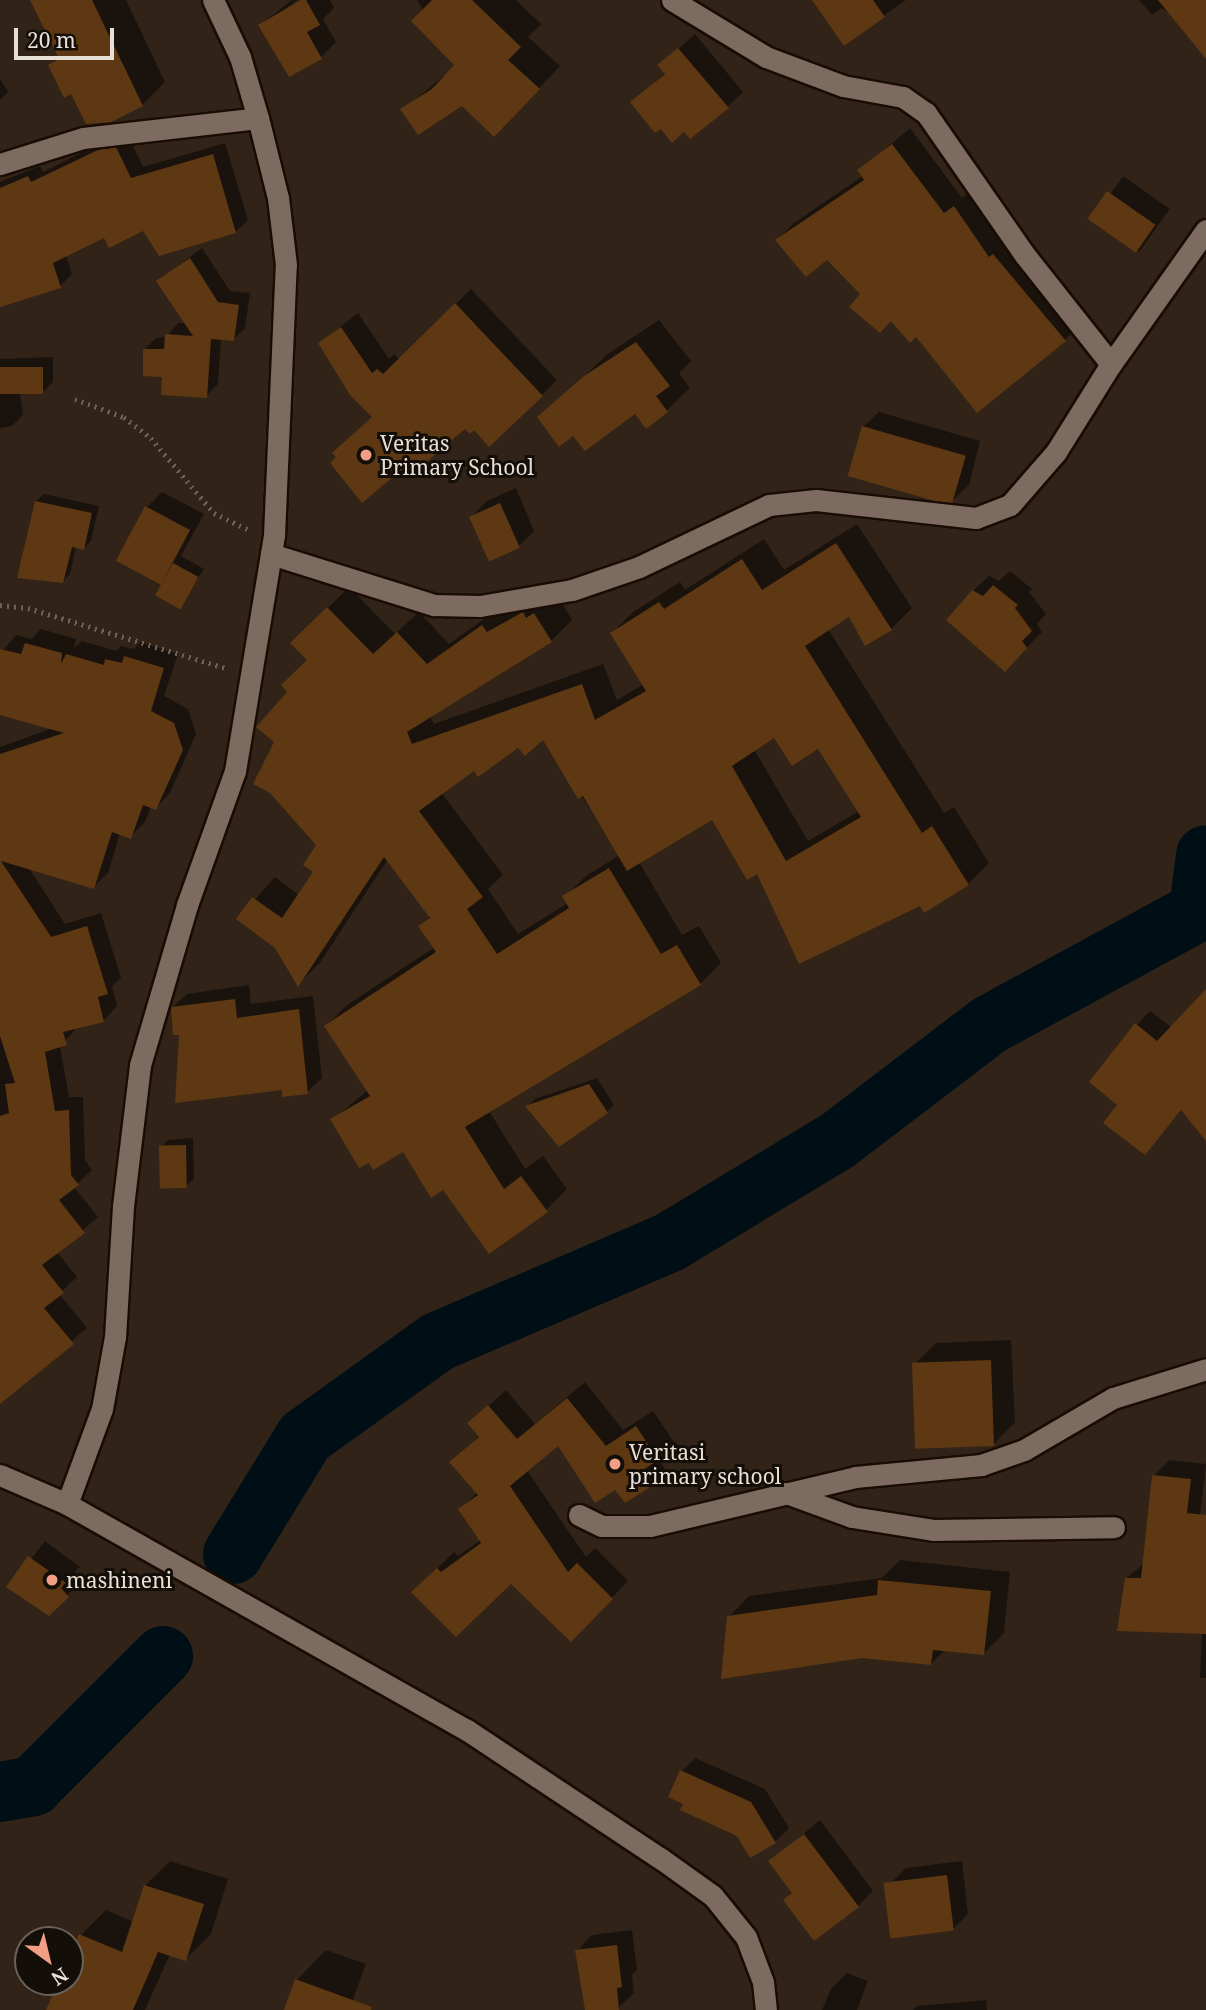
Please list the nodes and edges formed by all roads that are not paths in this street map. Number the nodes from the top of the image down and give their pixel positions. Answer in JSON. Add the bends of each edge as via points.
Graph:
{"nodes":[{"id":1,"x":213,"y":0,"type":"edge"},
{"id":2,"x":672,"y":0,"type":"edge"},
{"id":3,"x":258,"y":118,"type":"junction"},
{"id":4,"x":0,"y":164,"type":"edge"},
{"id":5,"x":1206,"y":230,"type":"edge"},
{"id":6,"x":1111,"y":364,"type":"junction"},
{"id":7,"x":272,"y":545,"type":"junction"},
{"id":8,"x":1206,"y":1369,"type":"edge"},
{"id":9,"x":0,"y":1475,"type":"edge"},
{"id":10,"x":786,"y":1493,"type":"junction"},
{"id":11,"x":67,"y":1504,"type":"junction"},
{"id":12,"x":579,"y":1516,"type":"dead end"},
{"id":13,"x":1114,"y":1527,"type":"dead end"},
{"id":14,"x":766,"y":2010,"type":"edge"}],
"edges":[{"from":1,"to":3,"type":"street","via":[[240,57]]},
{"from":2,"to":6,"type":"street","via":[[766,57],[843,86],[903,97],[926,113],[1024,254]]},
{"from":3,"to":4,"type":"street","via":[[83,138]]},
{"from":3,"to":7,"type":"street","via":[[278,198],[286,265]]},
{"from":5,"to":6,"type":"street"},
{"from":6,"to":7,"type":"street","via":[[1047,463],[1010,505],[976,518],[816,500],[769,505],[639,567],[583,587],[481,606],[434,606]]},
{"from":7,"to":11,"type":"street","via":[[235,771],[187,905],[140,1065],[123,1206],[115,1338],[102,1409]]},
{"from":8,"to":10,"type":"street","via":[[1113,1398],[1024,1450],[981,1465],[855,1477]]},
{"from":9,"to":11,"type":"street"},
{"from":10,"to":12,"type":"street","via":[[650,1526],[602,1526]]},
{"from":10,"to":13,"type":"street","via":[[852,1517],[933,1530]]},
{"from":11,"to":14,"type":"street","via":[[467,1730],[713,1896],[746,1937],[763,1982]]}]}
